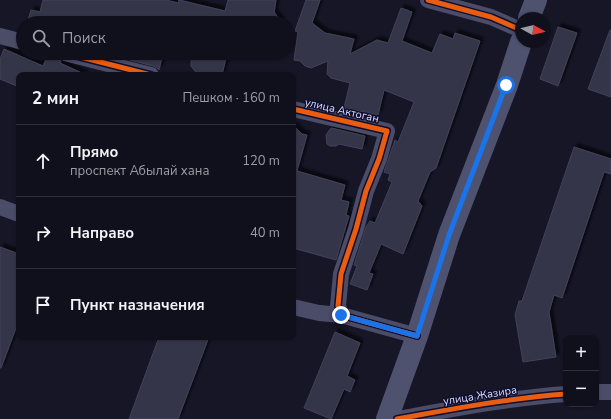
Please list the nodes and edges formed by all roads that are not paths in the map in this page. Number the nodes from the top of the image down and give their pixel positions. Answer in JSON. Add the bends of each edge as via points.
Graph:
{"nodes":[{"id":1,"x":536,"y":0,"type":"edge"},
{"id":2,"x":431,"y":1,"type":"edge"},
{"id":3,"x":531,"y":12,"type":"edge"},
{"id":4,"x":515,"y":28,"type":"edge"},
{"id":5,"x":0,"y":36,"type":"edge"},
{"id":6,"x":16,"y":40,"type":"edge"},
{"id":7,"x":519,"y":48,"type":"edge"},
{"id":8,"x":92,"y":60,"type":"edge"},
{"id":9,"x":139,"y":72,"type":"edge"},
{"id":10,"x":296,"y":110,"type":"edge"},
{"id":11,"x":0,"y":207,"type":"edge"},
{"id":12,"x":16,"y":213,"type":"edge"},
{"id":13,"x":296,"y":309,"type":"edge"},
{"id":14,"x":341,"y":315,"type":"junction"},
{"id":15,"x":417,"y":336,"type":"junction"},
{"id":16,"x":599,"y":392,"type":"edge"},
{"id":17,"x":611,"y":392,"type":"edge"},
{"id":18,"x":563,"y":394,"type":"edge"},
{"id":19,"x":387,"y":419,"type":"edge"},
{"id":20,"x":397,"y":419,"type":"edge"}],
"edges":[{"from":1,"to":3,"type":"main road"},
{"from":2,"to":4,"type":"street"},
{"from":5,"to":6,"type":"street"},
{"from":7,"to":15,"type":"main road","via":[[449,235]]},
{"from":8,"to":9,"type":"street"},
{"from":10,"to":14,"type":"street","name":"улица Актоган","via":[[387,131],[341,274],[338,306]]},
{"from":11,"to":12,"type":"street"},
{"from":13,"to":14,"type":"street"},
{"from":14,"to":15,"type":"street"},
{"from":15,"to":19,"type":"main road"},
{"from":16,"to":17,"type":"street"},
{"from":18,"to":20,"type":"street","name":"улица Жазира","via":[[537,396]]}]}
